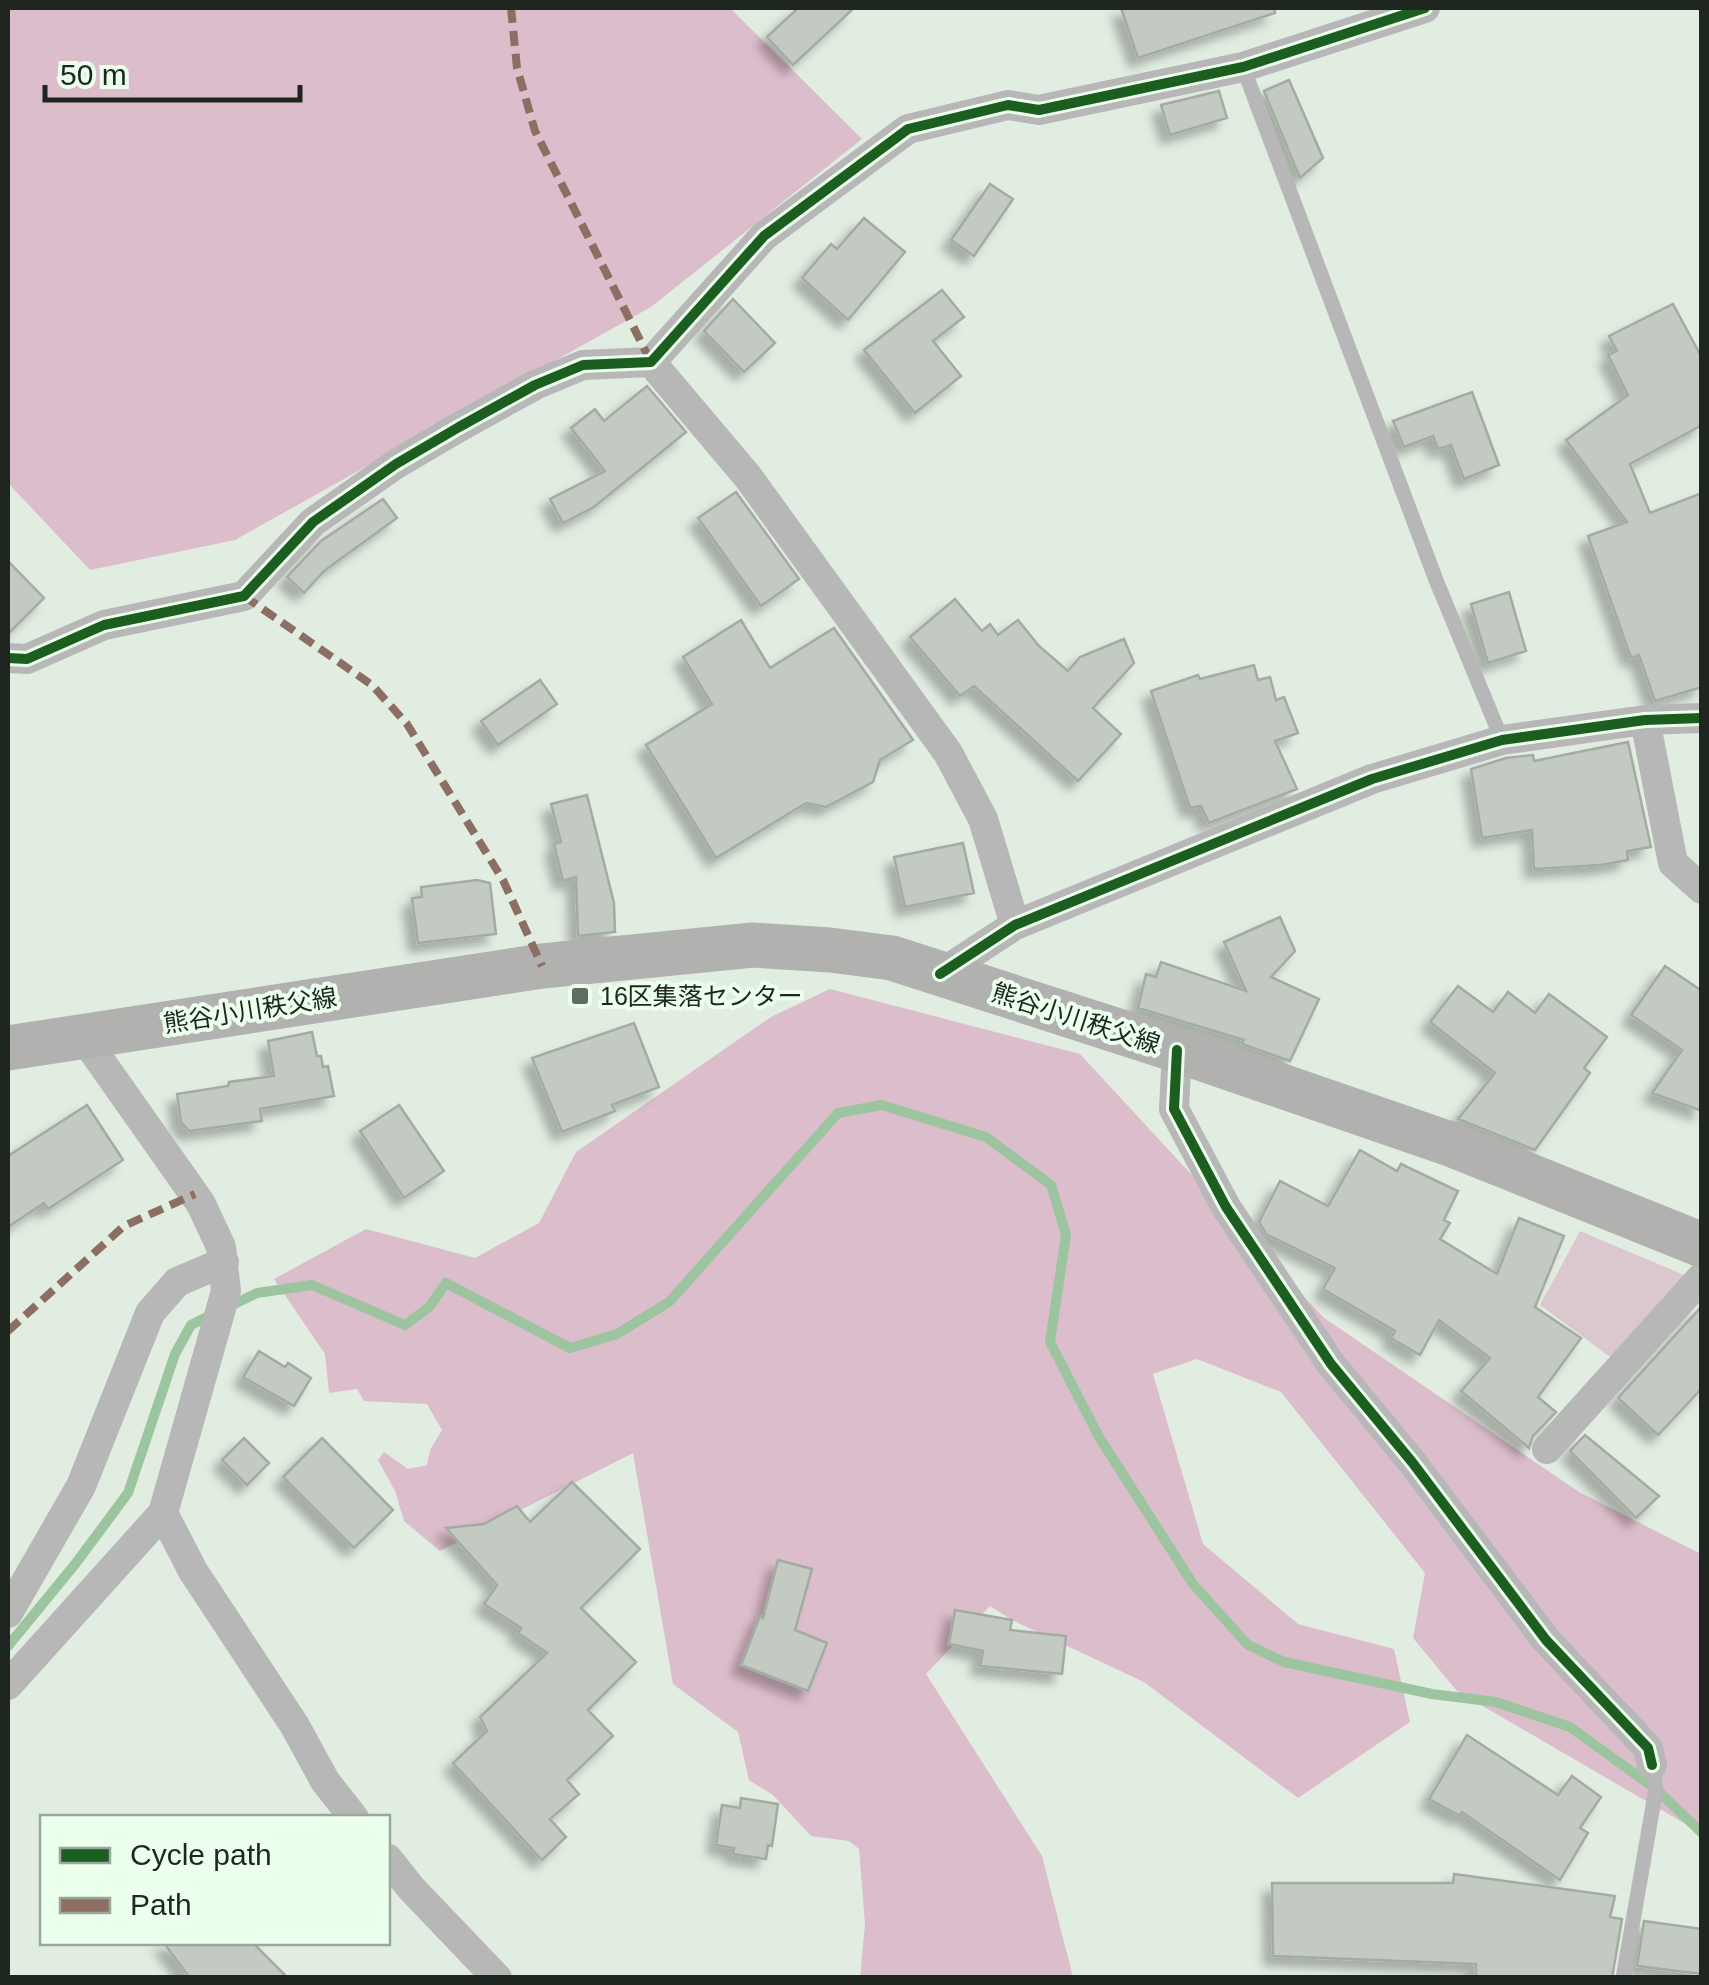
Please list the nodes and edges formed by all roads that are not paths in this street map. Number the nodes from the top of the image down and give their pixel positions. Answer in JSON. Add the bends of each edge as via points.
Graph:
{"nodes":[{"id":1,"x":1424,"y":8,"type":"edge"},
{"id":2,"x":1242,"y":67,"type":"junction"},
{"id":3,"x":651,"y":362,"type":"junction"},
{"id":4,"x":8,"y":658,"type":"edge"},
{"id":5,"x":1702,"y":718,"type":"edge"},
{"id":6,"x":1644,"y":720,"type":"junction"},
{"id":7,"x":1502,"y":740,"type":"junction"},
{"id":8,"x":1702,"y":889,"type":"edge"},
{"id":9,"x":1015,"y":925,"type":"junction"},
{"id":10,"x":940,"y":974,"type":"junction"},
{"id":11,"x":82,"y":1036,"type":"junction"},
{"id":12,"x":8,"y":1048,"type":"edge"},
{"id":13,"x":1177,"y":1050,"type":"junction"},
{"id":14,"x":1702,"y":1245,"type":"edge"},
{"id":15,"x":224,"y":1262,"type":"junction"},
{"id":16,"x":1702,"y":1278,"type":"edge"},
{"id":17,"x":1547,"y":1449,"type":"dead end"},
{"id":18,"x":164,"y":1513,"type":"junction"},
{"id":19,"x":8,"y":1613,"type":"edge"},
{"id":20,"x":8,"y":1685,"type":"edge"},
{"id":21,"x":1652,"y":1765,"type":"joint"},
{"id":22,"x":352,"y":1815,"type":"edge"},
{"id":23,"x":390,"y":1860,"type":"edge"},
{"id":24,"x":497,"y":1978,"type":"edge"},
{"id":25,"x":1623,"y":1978,"type":"edge"}],
"edges":[{"from":1,"to":2,"type":"street"},
{"from":2,"to":3,"type":"street","via":[[1039,110],[1008,105],[908,129],[764,236]]},
{"from":2,"to":7,"type":"lane"},
{"from":3,"to":4,"type":"street","via":[[582,365],[459,427],[313,522],[244,596],[104,625],[28,659]]},
{"from":3,"to":9,"type":"street","via":[[748,477],[948,753],[983,819]]},
{"from":5,"to":6,"type":"street"},
{"from":6,"to":7,"type":"street"},
{"from":6,"to":8,"type":"street","via":[[1673,863]]},
{"from":7,"to":9,"type":"street","via":[[1342,790]]},
{"from":9,"to":10,"type":"street"},
{"from":10,"to":11,"type":"main road","name":"熊谷小川秩父線","via":[[892,958],[754,945],[542,966]]},
{"from":10,"to":13,"type":"main road","name":"熊谷小川秩父線"},
{"from":11,"to":12,"type":"main road","name":"熊谷小川秩父線"},
{"from":11,"to":15,"type":"street","via":[[194,1194]]},
{"from":13,"to":14,"type":"main road","name":"熊谷小川秩父線","via":[[1453,1145]]},
{"from":13,"to":21,"type":"street","via":[[1174,1109],[1226,1207],[1332,1364],[1546,1640],[1648,1748]]},
{"from":15,"to":18,"type":"street","via":[[225,1304]]},
{"from":15,"to":19,"type":"street","via":[[177,1282],[150,1313],[82,1486]]},
{"from":16,"to":17,"type":"street"},
{"from":18,"to":20,"type":"street"},
{"from":18,"to":22,"type":"street","via":[[224,1620]]},
{"from":21,"to":25,"type":"lane","via":[[1656,1789]]},
{"from":23,"to":24,"type":"street"}]}
